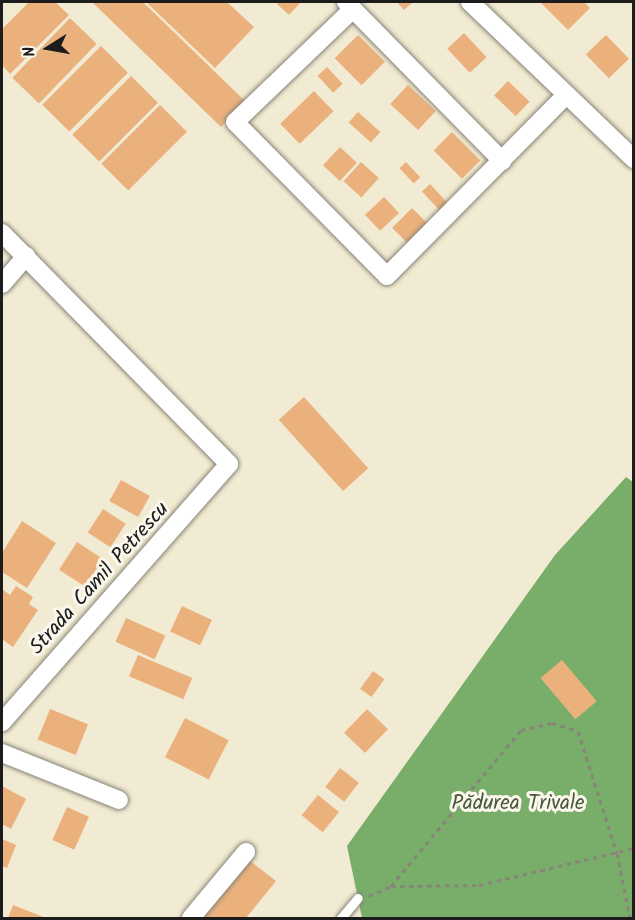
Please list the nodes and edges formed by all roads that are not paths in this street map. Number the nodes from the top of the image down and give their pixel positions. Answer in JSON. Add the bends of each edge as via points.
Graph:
{"nodes":[{"id":1,"x":470,"y":2,"type":"edge"},
{"id":2,"x":350,"y":5,"type":"edge"},
{"id":3,"x":565,"y":96,"type":"junction"},
{"id":4,"x":633,"y":159,"type":"edge"},
{"id":5,"x":502,"y":161,"type":"junction"},
{"id":6,"x":2,"y":233,"type":"edge"},
{"id":7,"x":26,"y":256,"type":"junction"},
{"id":8,"x":2,"y":284,"type":"edge"},
{"id":9,"x":2,"y":722,"type":"edge"},
{"id":10,"x":2,"y":753,"type":"edge"},
{"id":11,"x":119,"y":800,"type":"dead end"},
{"id":12,"x":246,"y":852,"type":"dead end"},
{"id":13,"x":358,"y":898,"type":"road end"},
{"id":14,"x":191,"y":918,"type":"edge"},
{"id":15,"x":341,"y":918,"type":"edge"}],
"edges":[{"from":1,"to":3,"type":"street"},
{"from":2,"to":5,"type":"street"},
{"from":2,"to":5,"type":"street","via":[[235,122],[387,276]]},
{"from":3,"to":4,"type":"street"},
{"from":3,"to":5,"type":"street"},
{"from":6,"to":7,"type":"street"},
{"from":7,"to":8,"type":"street"},
{"from":7,"to":9,"type":"street","name":"Strada Camil Petrescu","via":[[229,464]]},
{"from":10,"to":11,"type":"street"},
{"from":12,"to":14,"type":"street"},
{"from":13,"to":15,"type":"lane"}]}
